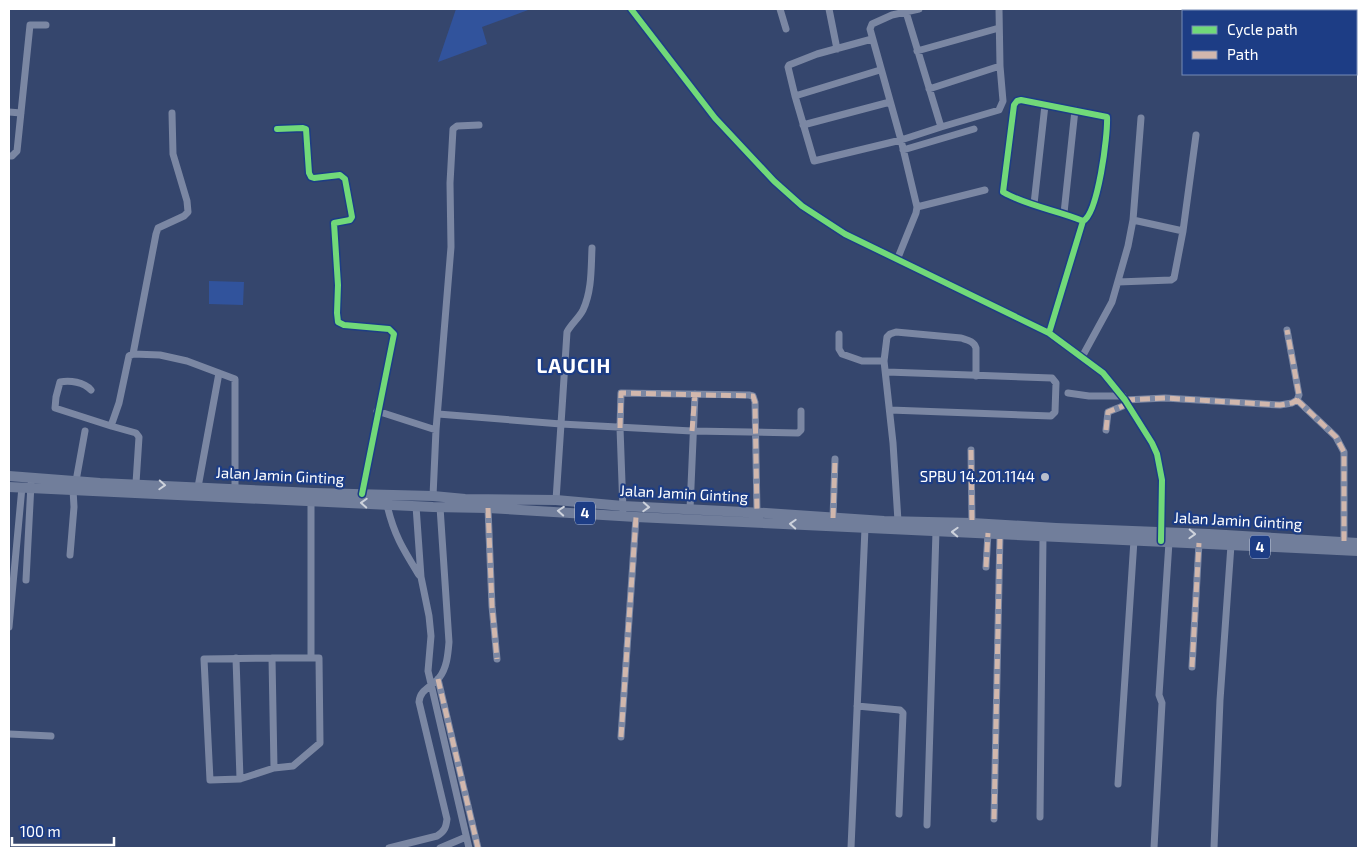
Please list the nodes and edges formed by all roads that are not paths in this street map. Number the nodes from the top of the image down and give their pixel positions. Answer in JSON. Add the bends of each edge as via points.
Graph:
{"nodes":[{"id":1,"x":630,"y":9,"type":"edge"},
{"id":2,"x":780,"y":9,"type":"edge"},
{"id":3,"x":829,"y":9,"type":"edge"},
{"id":4,"x":919,"y":9,"type":"edge"},
{"id":5,"x":999,"y":9,"type":"edge"},
{"id":6,"x":891,"y":12,"type":"edge"},
{"id":7,"x":906,"y":12,"type":"junction"},
{"id":8,"x":46,"y":25,"type":"dead end"},
{"id":9,"x":999,"y":28,"type":"junction"},
{"id":10,"x":786,"y":29,"type":"dead end"},
{"id":11,"x":872,"y":39,"type":"junction"},
{"id":12,"x":837,"y":49,"type":"junction"},
{"id":13,"x":917,"y":51,"type":"junction"},
{"id":14,"x":1000,"y":66,"type":"junction"},
{"id":15,"x":880,"y":70,"type":"junction"},
{"id":16,"x":929,"y":89,"type":"junction"},
{"id":17,"x":795,"y":96,"type":"junction"},
{"id":18,"x":890,"y":102,"type":"junction"},
{"id":19,"x":1046,"y":105,"type":"junction"},
{"id":20,"x":1075,"y":110,"type":"junction"},
{"id":21,"x":9,"y":112,"type":"edge"},
{"id":22,"x":21,"y":112,"type":"junction"},
{"id":23,"x":172,"y":113,"type":"dead end"},
{"id":24,"x":1141,"y":118,"type":"dead end"},
{"id":25,"x":479,"y":125,"type":"dead end"},
{"id":26,"x":803,"y":125,"type":"junction"},
{"id":27,"x":941,"y":128,"type":"junction"},
{"id":28,"x":277,"y":129,"type":"dead end"},
{"id":29,"x":974,"y":129,"type":"dead end"},
{"id":30,"x":1196,"y":135,"type":"dead end"},
{"id":31,"x":901,"y":140,"type":"junction"},
{"id":32,"x":903,"y":150,"type":"junction"},
{"id":33,"x":9,"y":156,"type":"edge"},
{"id":34,"x":985,"y":190,"type":"dead end"},
{"id":35,"x":1034,"y":204,"type":"junction"},
{"id":36,"x":917,"y":206,"type":"junction"},
{"id":37,"x":1064,"y":212,"type":"junction"},
{"id":38,"x":1133,"y":220,"type":"junction"},
{"id":39,"x":1083,"y":221,"type":"junction"},
{"id":40,"x":1184,"y":231,"type":"junction"},
{"id":41,"x":592,"y":248,"type":"dead end"},
{"id":42,"x":897,"y":260,"type":"junction"},
{"id":43,"x":1118,"y":282,"type":"junction"},
{"id":44,"x":1287,"y":330,"type":"dead end"},
{"id":45,"x":1049,"y":333,"type":"junction"},
{"id":46,"x":839,"y":334,"type":"dead end"},
{"id":47,"x":132,"y":354,"type":"junction"},
{"id":48,"x":1082,"y":357,"type":"junction"},
{"id":49,"x":884,"y":361,"type":"junction"},
{"id":50,"x":887,"y":372,"type":"junction"},
{"id":51,"x":218,"y":373,"type":"junction"},
{"id":52,"x":976,"y":376,"type":"junction"},
{"id":53,"x":91,"y":390,"type":"dead end"},
{"id":54,"x":1068,"y":393,"type":"dead end"},
{"id":55,"x":695,"y":394,"type":"junction"},
{"id":56,"x":1125,"y":400,"type":"junction"},
{"id":57,"x":1297,"y":400,"type":"junction"},
{"id":58,"x":890,"y":410,"type":"junction"},
{"id":59,"x":801,"y":411,"type":"dead end"},
{"id":60,"x":377,"y":412,"type":"junction"},
{"id":61,"x":438,"y":414,"type":"junction"},
{"id":62,"x":561,"y":424,"type":"junction"},
{"id":63,"x":111,"y":426,"type":"junction"},
{"id":64,"x":620,"y":428,"type":"junction"},
{"id":65,"x":436,"y":430,"type":"junction"},
{"id":66,"x":1106,"y":430,"type":"dead end"},
{"id":67,"x":85,"y":431,"type":"dead end"},
{"id":68,"x":692,"y":431,"type":"junction"},
{"id":69,"x":756,"y":431,"type":"junction"},
{"id":70,"x":971,"y":450,"type":"dead end"},
{"id":71,"x":835,"y":460,"type":"dead end"},
{"id":72,"x":9,"y":476,"type":"edge"},
{"id":73,"x":136,"y":484,"type":"junction"},
{"id":74,"x":28,"y":485,"type":"junction"},
{"id":75,"x":75,"y":485,"type":"junction"},
{"id":76,"x":9,"y":487,"type":"edge"},
{"id":77,"x":198,"y":487,"type":"junction"},
{"id":78,"x":235,"y":489,"type":"junction"},
{"id":79,"x":362,"y":494,"type":"junction"},
{"id":80,"x":433,"y":496,"type":"junction"},
{"id":81,"x":311,"y":500,"type":"junction"},
{"id":82,"x":556,"y":500,"type":"junction"},
{"id":83,"x":387,"y":505,"type":"junction"},
{"id":84,"x":416,"y":506,"type":"junction"},
{"id":85,"x":440,"y":507,"type":"junction"},
{"id":86,"x":488,"y":508,"type":"junction"},
{"id":87,"x":690,"y":510,"type":"junction"},
{"id":88,"x":623,"y":511,"type":"junction"},
{"id":89,"x":757,"y":512,"type":"junction"},
{"id":90,"x":636,"y":517,"type":"junction"},
{"id":91,"x":833,"y":518,"type":"junction"},
{"id":92,"x":898,"y":522,"type":"junction"},
{"id":93,"x":972,"y":523,"type":"junction"},
{"id":94,"x":865,"y":528,"type":"junction"},
{"id":95,"x":936,"y":531,"type":"junction"},
{"id":96,"x":988,"y":533,"type":"junction"},
{"id":97,"x":1000,"y":534,"type":"junction"},
{"id":98,"x":1043,"y":536,"type":"junction"},
{"id":99,"x":1166,"y":537,"type":"junction"},
{"id":100,"x":1134,"y":540,"type":"junction"},
{"id":101,"x":1344,"y":541,"type":"junction"},
{"id":102,"x":1358,"y":543,"type":"edge"},
{"id":103,"x":1199,"y":544,"type":"junction"},
{"id":104,"x":1231,"y":545,"type":"junction"},
{"id":105,"x":1358,"y":551,"type":"edge"},
{"id":106,"x":70,"y":555,"type":"dead end"},
{"id":107,"x":986,"y":567,"type":"dead end"},
{"id":108,"x":421,"y":577,"type":"junction"},
{"id":109,"x":26,"y":580,"type":"dead end"},
{"id":110,"x":9,"y":627,"type":"edge"},
{"id":111,"x":236,"y":658,"type":"junction"},
{"id":112,"x":272,"y":658,"type":"junction"},
{"id":113,"x":311,"y":658,"type":"junction"},
{"id":114,"x":497,"y":659,"type":"dead end"},
{"id":115,"x":1192,"y":667,"type":"dead end"},
{"id":116,"x":438,"y":679,"type":"junction"},
{"id":117,"x":431,"y":684,"type":"junction"},
{"id":118,"x":857,"y":706,"type":"junction"},
{"id":119,"x":9,"y":734,"type":"edge"},
{"id":120,"x":52,"y":736,"type":"dead end"},
{"id":121,"x":621,"y":737,"type":"dead end"},
{"id":122,"x":274,"y":768,"type":"junction"},
{"id":123,"x":240,"y":779,"type":"junction"},
{"id":124,"x":1118,"y":784,"type":"dead end"},
{"id":125,"x":899,"y":814,"type":"dead end"},
{"id":126,"x":1040,"y":817,"type":"dead end"},
{"id":127,"x":994,"y":819,"type":"dead end"},
{"id":128,"x":927,"y":825,"type":"dead end"},
{"id":129,"x":466,"y":836,"type":"junction"},
{"id":130,"x":389,"y":848,"type":"edge"},
{"id":131,"x":440,"y":848,"type":"edge"},
{"id":132,"x":469,"y":848,"type":"edge"},
{"id":133,"x":478,"y":848,"type":"edge"},
{"id":134,"x":851,"y":848,"type":"edge"},
{"id":135,"x":1154,"y":848,"type":"edge"},
{"id":136,"x":1214,"y":848,"type":"edge"}],
"edges":[{"from":1,"to":42,"type":"street","via":[[715,118],[774,181],[802,206],[835,228]]},
{"from":2,"to":10,"type":"street"},
{"from":3,"to":12,"type":"street"},
{"from":4,"to":7,"type":"street"},
{"from":5,"to":9,"type":"street"},
{"from":6,"to":7,"type":"street"},
{"from":6,"to":11,"type":"street","via":[[872,24]]},
{"from":7,"to":13,"type":"street"},
{"from":8,"to":22,"type":"street","via":[[30,25]]},
{"from":9,"to":13,"type":"street"},
{"from":9,"to":14,"type":"street"},
{"from":11,"to":12,"type":"street"},
{"from":11,"to":15,"type":"street"},
{"from":12,"to":17,"type":"street","via":[[789,65]]},
{"from":13,"to":16,"type":"street"},
{"from":14,"to":16,"type":"street"},
{"from":14,"to":27,"type":"street","via":[[1003,101],[999,110]]},
{"from":15,"to":17,"type":"street"},
{"from":15,"to":18,"type":"street"},
{"from":16,"to":27,"type":"street"},
{"from":17,"to":26,"type":"street"},
{"from":18,"to":26,"type":"street"},
{"from":18,"to":31,"type":"street"},
{"from":19,"to":20,"type":"street"},
{"from":19,"to":35,"type":"street"},
{"from":19,"to":35,"type":"street","via":[[1016,102],[1003,184],[1004,193]]},
{"from":20,"to":37,"type":"street"},
{"from":20,"to":39,"type":"street","via":[[1106,116],[1108,120],[1099,187],[1091,213]]},
{"from":21,"to":22,"type":"street"},
{"from":22,"to":33,"type":"street","via":[[17,151]]},
{"from":23,"to":47,"type":"street","via":[[173,154],[188,212],[158,228]]},
{"from":24,"to":38,"type":"street"},
{"from":25,"to":61,"type":"street","via":[[453,129],[451,247]]},
{"from":26,"to":31,"type":"street","via":[[816,161]]},
{"from":27,"to":31,"type":"street"},
{"from":28,"to":60,"type":"street","via":[[306,129],[311,177],[340,175],[345,179],[352,217],[334,223],[337,320],[344,325],[389,329],[394,334]]},
{"from":29,"to":32,"type":"street"},
{"from":30,"to":40,"type":"street"},
{"from":31,"to":32,"type":"street"},
{"from":32,"to":36,"type":"street"},
{"from":34,"to":36,"type":"street"},
{"from":35,"to":37,"type":"street"},
{"from":36,"to":42,"type":"street"},
{"from":37,"to":39,"type":"street"},
{"from":38,"to":40,"type":"street"},
{"from":38,"to":43,"type":"street"},
{"from":39,"to":45,"type":"street"},
{"from":40,"to":43,"type":"street","via":[[1174,279]]},
{"from":41,"to":62,"type":"street","via":[[591,280],[586,302],[567,332]]},
{"from":42,"to":45,"type":"street"},
{"from":43,"to":48,"type":"street","via":[[1112,302]]},
{"from":44,"to":57,"type":"street","via":[[1299,395]]},
{"from":45,"to":48,"type":"street"},
{"from":46,"to":49,"type":"street","via":[[842,354],[862,361]]},
{"from":47,"to":51,"type":"street","via":[[187,360]]},
{"from":47,"to":63,"type":"street"},
{"from":48,"to":56,"type":"street","via":[[1102,373]]},
{"from":49,"to":50,"type":"street"},
{"from":49,"to":52,"type":"street","via":[[886,340],[892,332],[961,338],[975,344]]},
{"from":50,"to":52,"type":"street"},
{"from":50,"to":58,"type":"street"},
{"from":51,"to":77,"type":"street"},
{"from":51,"to":78,"type":"street","via":[[235,379]]},
{"from":52,"to":58,"type":"street","via":[[1053,378],[1056,383],[1055,414]]},
{"from":53,"to":63,"type":"street","via":[[81,383],[60,382],[55,408]]},
{"from":54,"to":56,"type":"street"},
{"from":55,"to":64,"type":"street","via":[[621,393]]},
{"from":55,"to":68,"type":"street"},
{"from":55,"to":69,"type":"street","via":[[753,396]]},
{"from":56,"to":57,"type":"street","via":[[1165,398],[1280,405]]},
{"from":56,"to":66,"type":"street","via":[[1108,412]]},
{"from":56,"to":99,"type":"street","via":[[1157,454]]},
{"from":57,"to":101,"type":"street","via":[[1336,438],[1344,452]]},
{"from":58,"to":92,"type":"street"},
{"from":59,"to":69,"type":"street","via":[[800,432]]},
{"from":60,"to":65,"type":"street"},
{"from":60,"to":79,"type":"street"},
{"from":61,"to":62,"type":"street"},
{"from":61,"to":65,"type":"street"},
{"from":62,"to":64,"type":"street"},
{"from":62,"to":82,"type":"street"},
{"from":63,"to":73,"type":"street","via":[[139,436]]},
{"from":64,"to":68,"type":"street"},
{"from":64,"to":88,"type":"street"},
{"from":65,"to":80,"type":"street"},
{"from":67,"to":75,"type":"street"},
{"from":68,"to":69,"type":"street"},
{"from":68,"to":87,"type":"street"},
{"from":69,"to":89,"type":"street"},
{"from":70,"to":93,"type":"street"},
{"from":71,"to":91,"type":"street"},
{"from":72,"to":74,"type":"highway","name":"Jalan Jamin Ginting","number":"4"},
{"from":73,"to":75,"type":"highway","name":"Jalan Jamin Ginting","number":"4"},
{"from":73,"to":77,"type":"highway","name":"Jalan Jamin Ginting","number":"4","one_way":true},
{"from":74,"to":75,"type":"highway","name":"Jalan Jamin Ginting","number":"4"},
{"from":74,"to":76,"type":"highway","name":"Jalan Jamin Ginting","number":"4"},
{"from":74,"to":109,"type":"street"},
{"from":74,"to":110,"type":"street"},
{"from":75,"to":81,"type":"highway","name":"Jalan Jamin Ginting","number":"4","via":[[171,496]]},
{"from":75,"to":106,"type":"street"},
{"from":77,"to":78,"type":"highway","name":"Jalan Jamin Ginting","number":"4"},
{"from":78,"to":79,"type":"highway","name":"Jalan Jamin Ginting","number":"4"},
{"from":79,"to":80,"type":"highway","name":"Jalan Jamin Ginting","number":"4"},
{"from":80,"to":82,"type":"highway","name":"Jalan Jamin Ginting","number":"4"},
{"from":83,"to":81,"type":"highway","name":"Jalan Jamin Ginting","number":"4","one_way":true},
{"from":81,"to":113,"type":"street"},
{"from":82,"to":88,"type":"highway","name":"Jalan Jamin Ginting","number":"4"},
{"from":83,"to":84,"type":"highway","name":"Jalan Jamin Ginting","number":"4"},
{"from":83,"to":108,"type":"street","via":[[398,540]]},
{"from":84,"to":85,"type":"highway","name":"Jalan Jamin Ginting","number":"4"},
{"from":84,"to":108,"type":"street"},
{"from":85,"to":86,"type":"highway","name":"Jalan Jamin Ginting","number":"4"},
{"from":85,"to":116,"type":"street","via":[[449,642],[448,656]]},
{"from":88,"to":86,"type":"highway","name":"Jalan Jamin Ginting","number":"4","one_way":true},
{"from":86,"to":114,"type":"street"},
{"from":88,"to":87,"type":"highway","name":"Jalan Jamin Ginting","number":"4","one_way":true},
{"from":87,"to":89,"type":"highway","name":"Jalan Jamin Ginting","number":"4"},
{"from":88,"to":90,"type":"highway","name":"Jalan Jamin Ginting","number":"4"},
{"from":89,"to":91,"type":"highway","name":"Jalan Jamin Ginting","number":"4"},
{"from":94,"to":90,"type":"highway","name":"Jalan Jamin Ginting","number":"4","one_way":true},
{"from":90,"to":121,"type":"street"},
{"from":91,"to":92,"type":"highway","name":"Jalan Jamin Ginting","number":"4"},
{"from":92,"to":93,"type":"highway","name":"Jalan Jamin Ginting","number":"4"},
{"from":93,"to":99,"type":"highway","name":"Jalan Jamin Ginting","number":"4"},
{"from":94,"to":95,"type":"highway","name":"Jalan Jamin Ginting","number":"4"},
{"from":94,"to":118,"type":"street"},
{"from":96,"to":95,"type":"highway","name":"Jalan Jamin Ginting","number":"4","one_way":true},
{"from":95,"to":128,"type":"street"},
{"from":96,"to":97,"type":"highway","name":"Jalan Jamin Ginting","number":"4"},
{"from":96,"to":107,"type":"street"},
{"from":97,"to":98,"type":"highway","name":"Jalan Jamin Ginting","number":"4"},
{"from":97,"to":127,"type":"street"},
{"from":98,"to":100,"type":"highway","name":"Jalan Jamin Ginting","number":"4"},
{"from":98,"to":126,"type":"street"},
{"from":99,"to":100,"type":"highway","name":"Jalan Jamin Ginting","number":"4"},
{"from":99,"to":101,"type":"highway","name":"Jalan Jamin Ginting","number":"4","one_way":true},
{"from":99,"to":103,"type":"highway","name":"Jalan Jamin Ginting","number":"4"},
{"from":99,"to":135,"type":"street"},
{"from":100,"to":124,"type":"street"},
{"from":101,"to":102,"type":"highway","name":"Jalan Jamin Ginting","number":"4"},
{"from":103,"to":104,"type":"highway","name":"Jalan Jamin Ginting","number":"4"},
{"from":103,"to":115,"type":"street"},
{"from":104,"to":105,"type":"highway","name":"Jalan Jamin Ginting","number":"4"},
{"from":104,"to":136,"type":"street"},
{"from":108,"to":117,"type":"street","via":[[431,636],[428,671]]},
{"from":111,"to":112,"type":"street"},
{"from":111,"to":123,"type":"street"},
{"from":111,"to":123,"type":"street","via":[[204,659],[210,780]]},
{"from":112,"to":113,"type":"street"},
{"from":112,"to":122,"type":"street"},
{"from":113,"to":122,"type":"street","via":[[319,658],[320,743],[293,766]]},
{"from":116,"to":117,"type":"street"},
{"from":116,"to":133,"type":"street"},
{"from":117,"to":129,"type":"street"},
{"from":117,"to":130,"type":"street","via":[[422,692],[419,702],[447,818],[446,826],[437,836]]},
{"from":118,"to":125,"type":"street","via":[[900,710],[903,713]]},
{"from":118,"to":134,"type":"street"},
{"from":119,"to":120,"type":"street"},
{"from":122,"to":123,"type":"street"},
{"from":129,"to":131,"type":"street"},
{"from":129,"to":132,"type":"street"}]}
